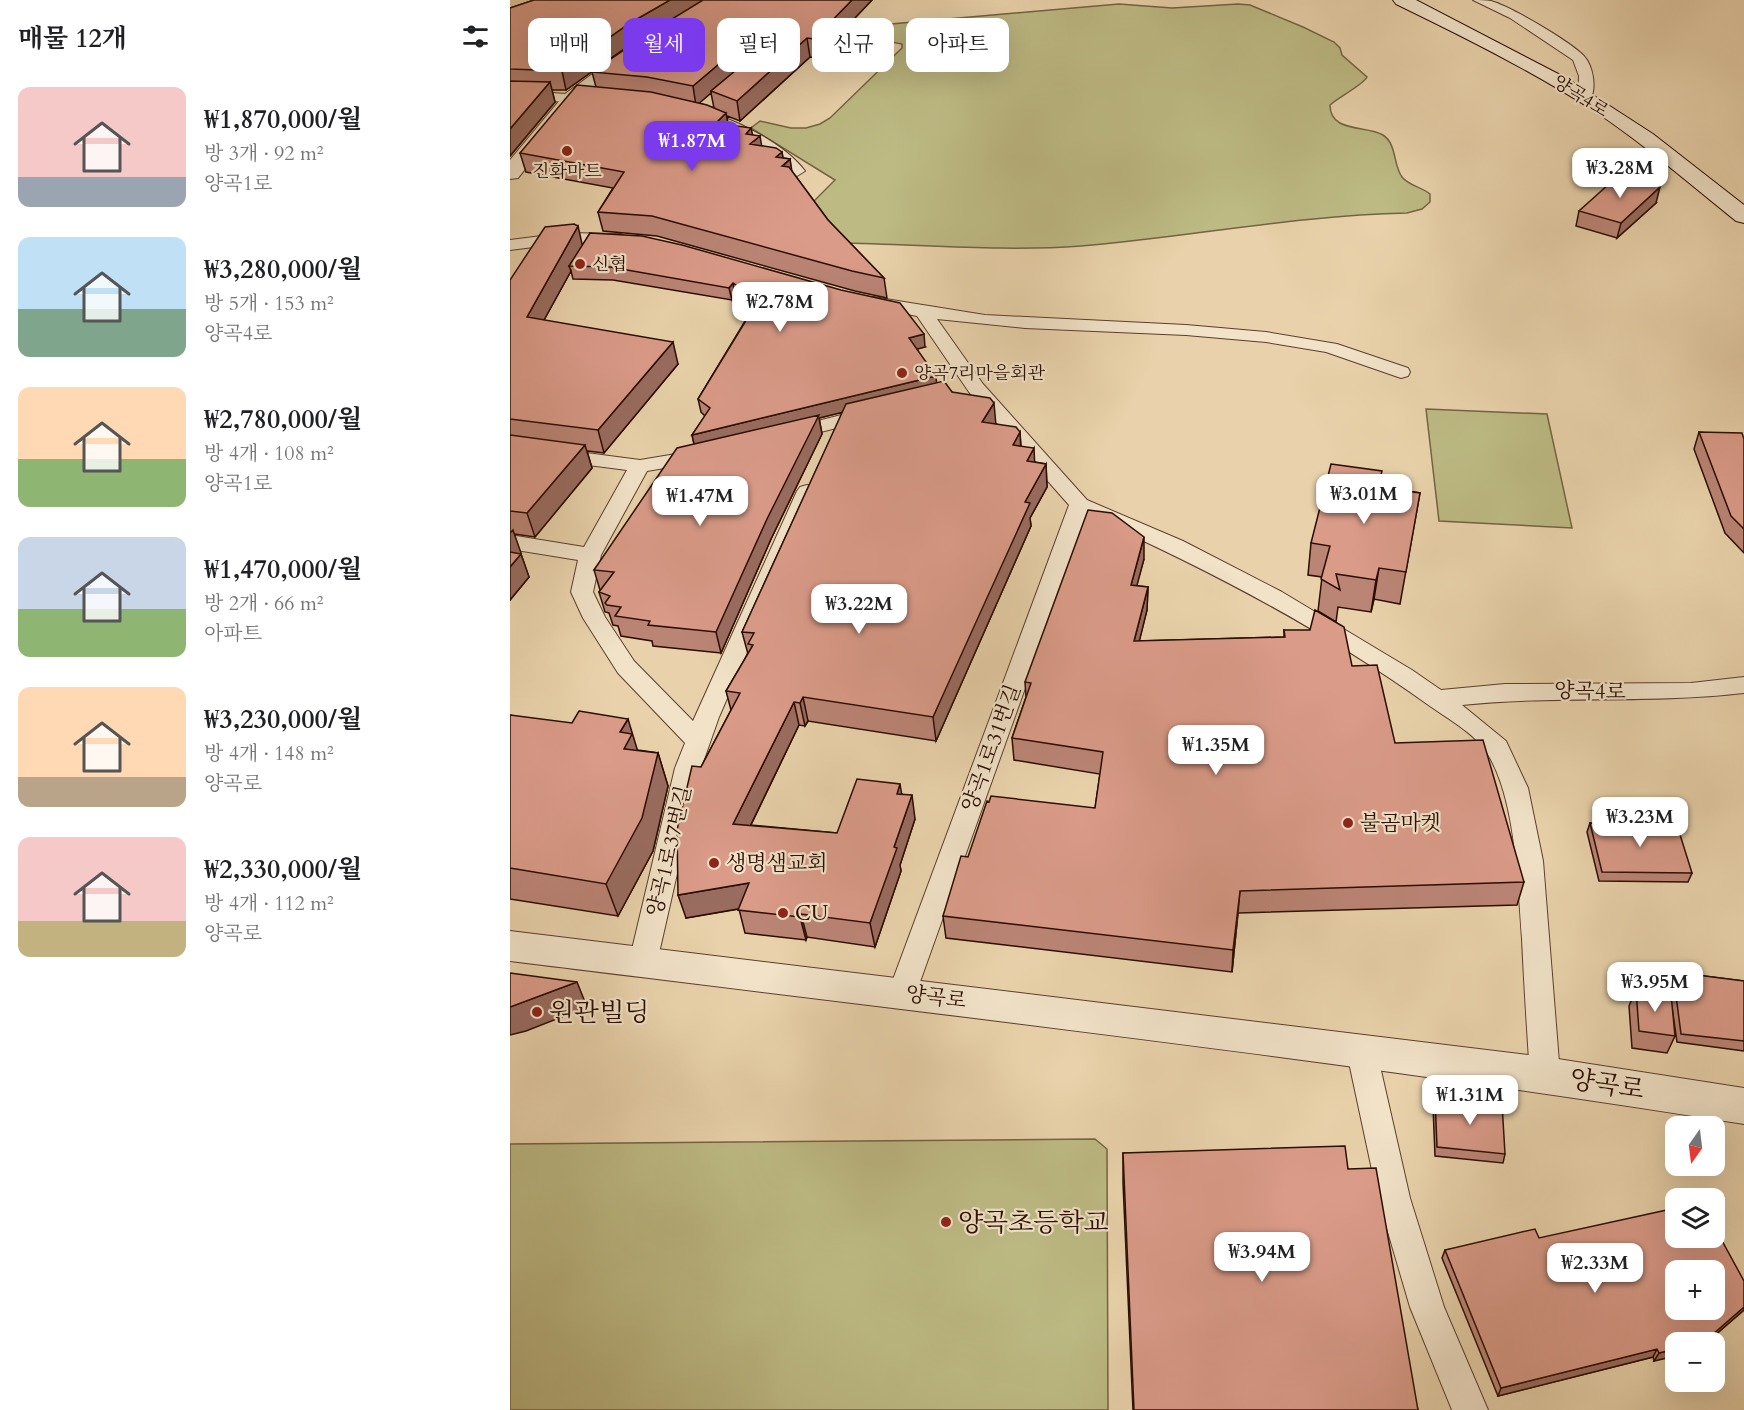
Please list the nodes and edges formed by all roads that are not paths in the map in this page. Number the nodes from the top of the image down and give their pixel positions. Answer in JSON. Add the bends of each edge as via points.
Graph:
{"nodes":[{"id":1,"x":1402,"y":0,"type":"edge"},
{"id":2,"x":1479,"y":0,"type":"edge"},
{"id":3,"x":623,"y":61,"type":"edge"},
{"id":4,"x":510,"y":94,"type":"edge"},
{"id":5,"x":1586,"y":97,"type":"junction"},
{"id":6,"x":572,"y":98,"type":"junction"},
{"id":7,"x":715,"y":99,"type":"edge"},
{"id":8,"x":609,"y":101,"type":"edge"},
{"id":9,"x":682,"y":110,"type":"edge"},
{"id":10,"x":699,"y":114,"type":"junction"},
{"id":11,"x":797,"y":171,"type":"dead end"},
{"id":12,"x":510,"y":173,"type":"edge"},
{"id":13,"x":1744,"y":216,"type":"edge"},
{"id":14,"x":633,"y":240,"type":"edge"},
{"id":15,"x":510,"y":245,"type":"edge"},
{"id":16,"x":852,"y":298,"type":"edge"},
{"id":17,"x":923,"y":312,"type":"junction"},
{"id":18,"x":1401,"y":372,"type":"dead end"},
{"id":19,"x":976,"y":388,"type":"junction"},
{"id":20,"x":953,"y":394,"type":"edge"},
{"id":21,"x":885,"y":410,"type":"edge"},
{"id":22,"x":840,"y":422,"type":"junction"},
{"id":23,"x":772,"y":438,"type":"edge"},
{"id":24,"x":830,"y":443,"type":"edge"},
{"id":25,"x":510,"y":448,"type":"edge"},
{"id":26,"x":715,"y":452,"type":"edge"},
{"id":27,"x":640,"y":466,"type":"junction"},
{"id":28,"x":815,"y":475,"type":"edge"},
{"id":29,"x":1080,"y":504,"type":"junction"},
{"id":30,"x":510,"y":542,"type":"edge"},
{"id":31,"x":590,"y":555,"type":"junction"},
{"id":32,"x":1744,"y":685,"type":"edge"},
{"id":33,"x":1437,"y":699,"type":"junction"},
{"id":34,"x":698,"y":741,"type":"junction"},
{"id":35,"x":510,"y":946,"type":"edge"},
{"id":36,"x":643,"y":962,"type":"junction"},
{"id":37,"x":902,"y":993,"type":"junction"},
{"id":38,"x":1362,"y":1053,"type":"junction"},
{"id":39,"x":1545,"y":1075,"type":"junction"},
{"id":40,"x":1744,"y":1106,"type":"edge"},
{"id":41,"x":1470,"y":1410,"type":"edge"}],
"edges":[{"from":1,"to":5,"type":"street","name":"양곡4로"},
{"from":2,"to":5,"type":"lane","via":[[1515,15],[1578,57],[1587,73]]},
{"from":3,"to":6,"type":"street"},
{"from":4,"to":6,"type":"lane"},
{"from":5,"to":13,"type":"street","name":"양곡4로","via":[[1659,148]]},
{"from":6,"to":8,"type":"lane"},
{"from":6,"to":12,"type":"street"},
{"from":7,"to":10,"type":"lane"},
{"from":9,"to":10,"type":"lane"},
{"from":10,"to":11,"type":"lane","via":[[741,128]]},
{"from":14,"to":15,"type":"lane","via":[[565,238]]},
{"from":16,"to":17,"type":"lane"},
{"from":17,"to":18,"type":"lane","via":[[986,320],[1241,334],[1307,343]]},
{"from":17,"to":19,"type":"lane"},
{"from":19,"to":20,"type":"lane"},
{"from":19,"to":29,"type":"lane"},
{"from":21,"to":22,"type":"lane"},
{"from":22,"to":23,"type":"lane"},
{"from":22,"to":24,"type":"lane"},
{"from":25,"to":27,"type":"lane"},
{"from":26,"to":27,"type":"lane"},
{"from":27,"to":31,"type":"lane"},
{"from":28,"to":34,"type":"lane","name":"양곡1로37번길"},
{"from":29,"to":33,"type":"lane","via":[[1175,546],[1274,597]]},
{"from":29,"to":37,"type":"lane","name":"양곡1로31번길"},
{"from":30,"to":31,"type":"lane"},
{"from":31,"to":34,"type":"lane","via":[[582,592],[594,618],[626,668]]},
{"from":32,"to":33,"type":"lane","name":"양곡4로","via":[[1690,691],[1506,692]]},
{"from":33,"to":39,"type":"lane","via":[[1497,747],[1515,788],[1530,861]]},
{"from":34,"to":36,"type":"lane","name":"양곡1로37번길","via":[[688,768]]},
{"from":35,"to":36,"type":"street","name":"양곡로"},
{"from":36,"to":37,"type":"street","name":"양곡로"},
{"from":37,"to":38,"type":"street","name":"양곡로"},
{"from":38,"to":39,"type":"street","name":"양곡로"},
{"from":38,"to":41,"type":"lane","via":[[1394,1198],[1427,1307]]},
{"from":39,"to":40,"type":"street","name":"양곡로"}]}
